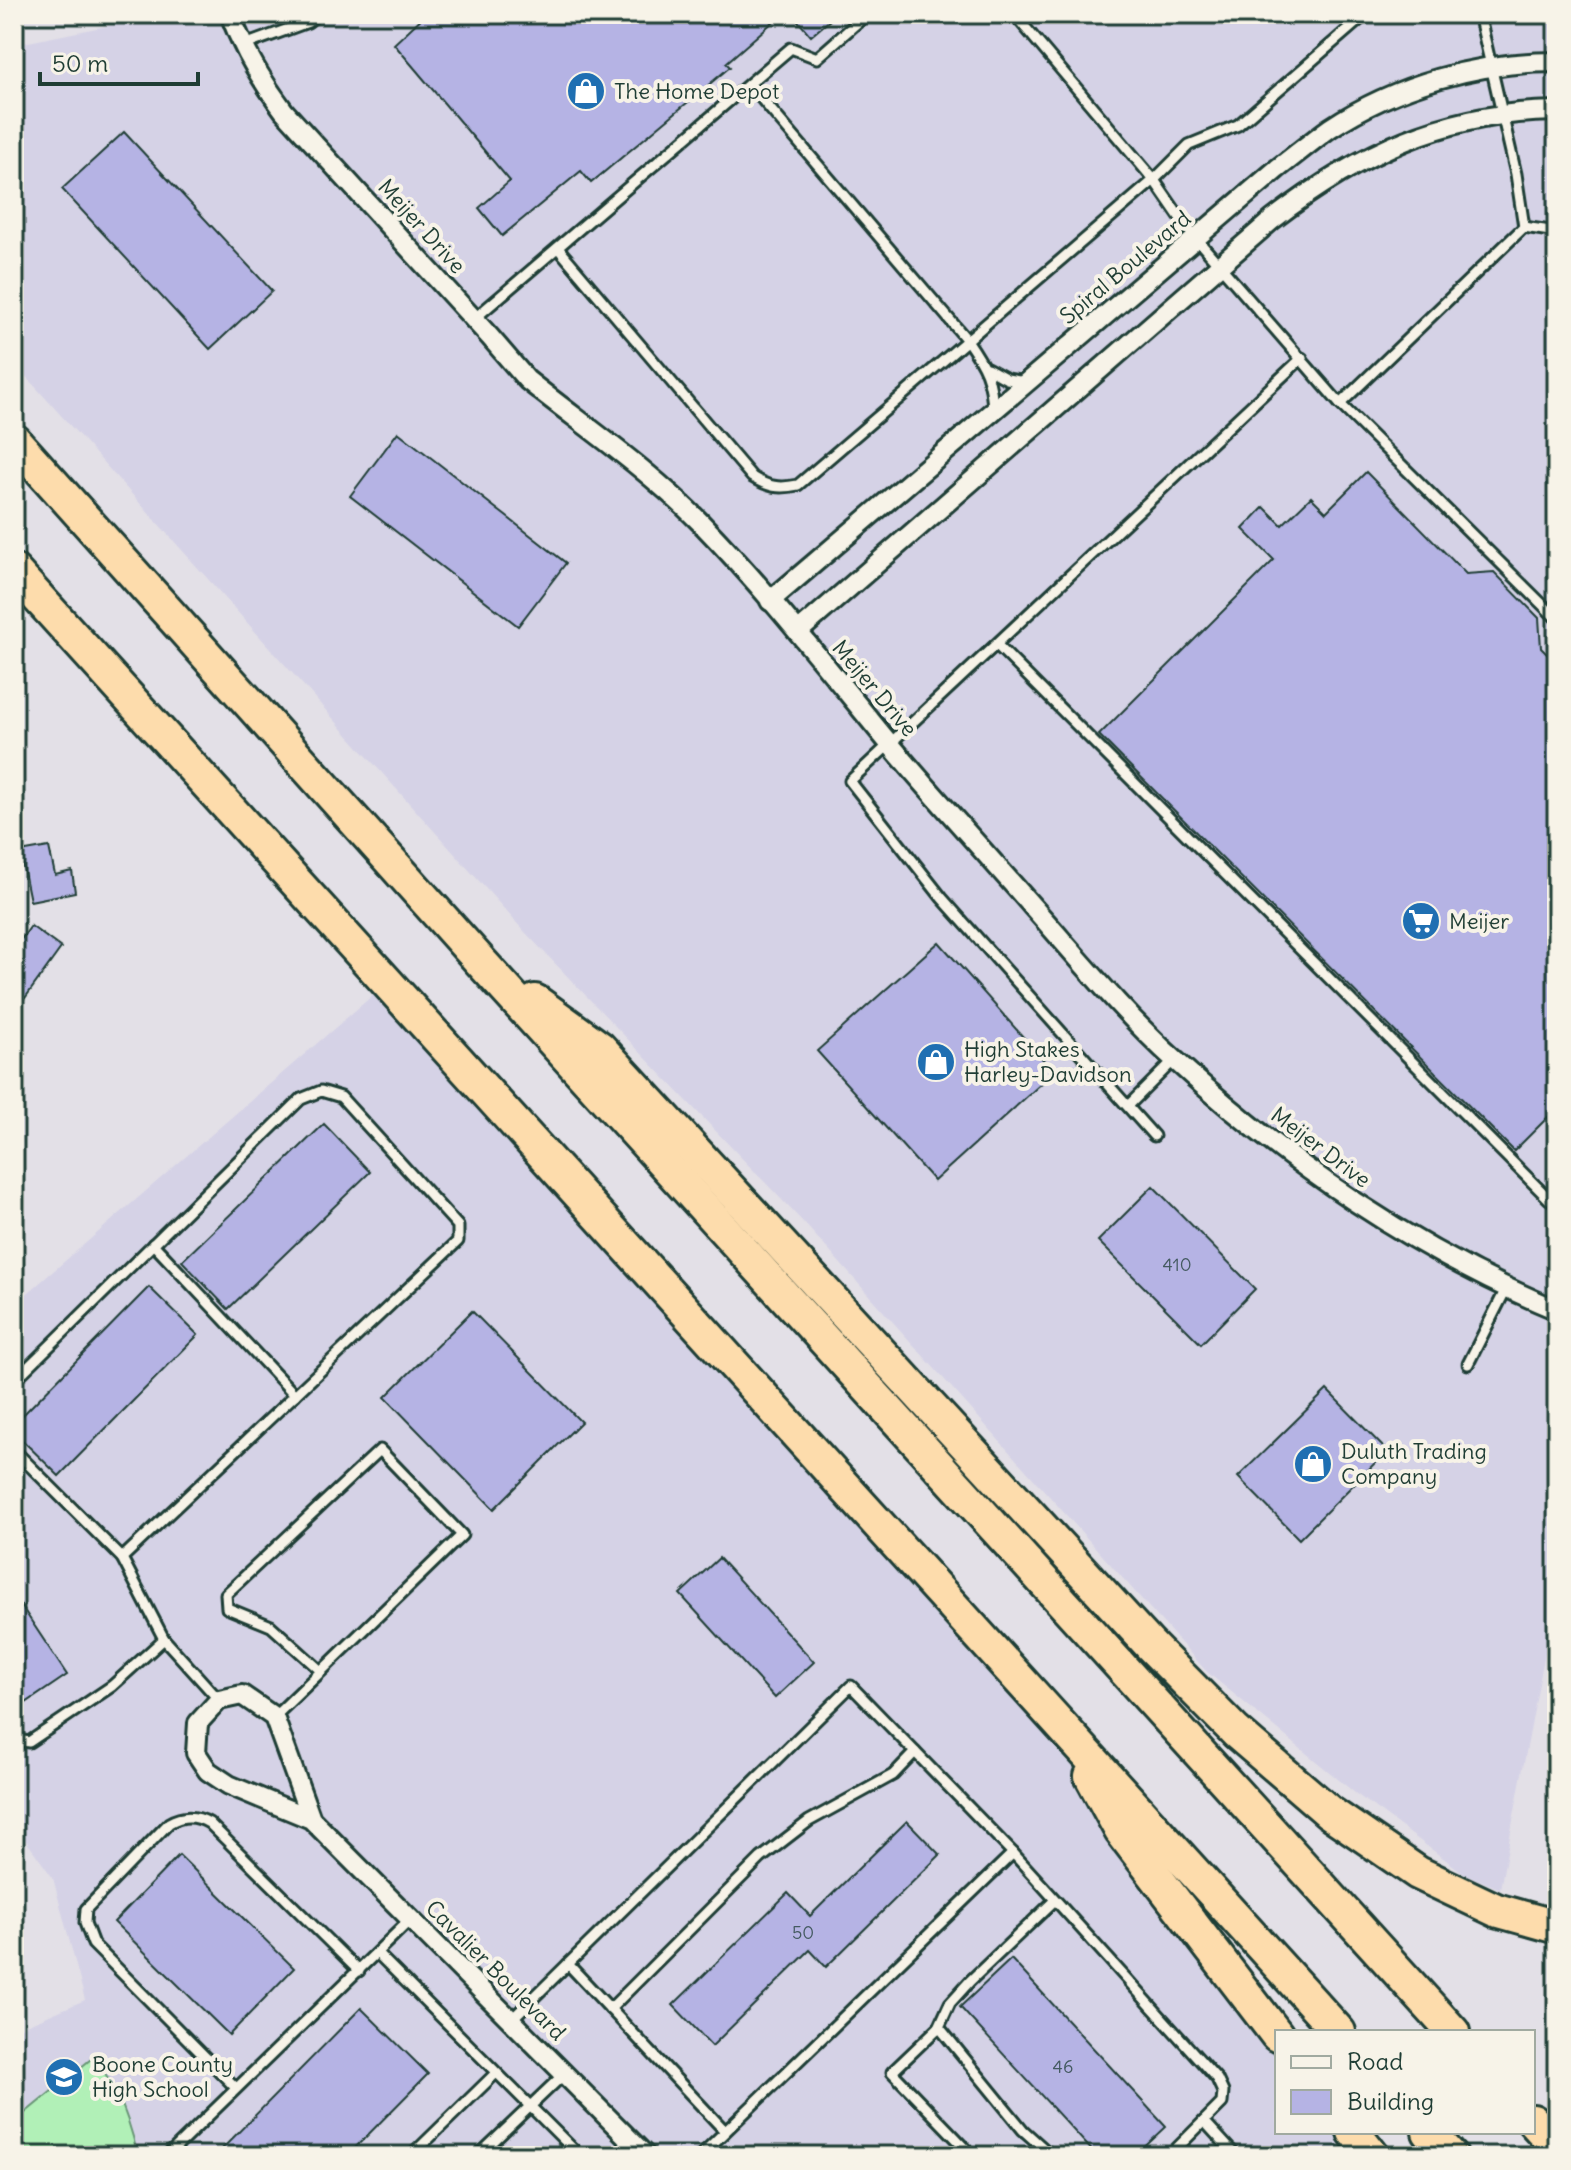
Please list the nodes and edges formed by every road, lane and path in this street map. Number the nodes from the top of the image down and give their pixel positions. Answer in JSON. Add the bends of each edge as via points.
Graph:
{"nodes":[{"id":1,"x":230,"y":14,"type":"edge"},
{"id":2,"x":317,"y":14,"type":"edge"},
{"id":3,"x":867,"y":14,"type":"edge"},
{"id":4,"x":1014,"y":14,"type":"edge"},
{"id":5,"x":1366,"y":14,"type":"edge"},
{"id":6,"x":1479,"y":14,"type":"edge"},
{"id":7,"x":242,"y":46,"type":"junction"},
{"id":8,"x":1557,"y":62,"type":"edge"},
{"id":9,"x":1492,"y":66,"type":"junction"},
{"id":10,"x":749,"y":84,"type":"junction"},
{"id":11,"x":1557,"y":111,"type":"edge"},
{"id":12,"x":1501,"y":114,"type":"junction"},
{"id":13,"x":1154,"y":180,"type":"junction"},
{"id":14,"x":1524,"y":227,"type":"junction"},
{"id":15,"x":1557,"y":232,"type":"edge"},
{"id":16,"x":1197,"y":237,"type":"junction"},
{"id":17,"x":558,"y":248,"type":"junction"},
{"id":18,"x":1221,"y":264,"type":"junction"},
{"id":19,"x":474,"y":319,"type":"junction"},
{"id":20,"x":967,"y":340,"type":"junction"},
{"id":21,"x":1302,"y":358,"type":"junction"},
{"id":22,"x":987,"y":368,"type":"junction"},
{"id":23,"x":1027,"y":382,"type":"junction"},
{"id":24,"x":1340,"y":404,"type":"junction"},
{"id":25,"x":993,"y":411,"type":"junction"},
{"id":26,"x":14,"y":440,"type":"edge"},
{"id":27,"x":14,"y":571,"type":"edge"},
{"id":28,"x":770,"y":601,"type":"junction"},
{"id":29,"x":1557,"y":619,"type":"edge"},
{"id":30,"x":798,"y":632,"type":"junction"},
{"id":31,"x":997,"y":645,"type":"junction"},
{"id":32,"x":891,"y":745,"type":"junction"},
{"id":33,"x":481,"y":962,"type":"junction"},
{"id":34,"x":1174,"y":1060,"type":"junction"},
{"id":35,"x":1129,"y":1105,"type":"junction"},
{"id":36,"x":1154,"y":1136,"type":"dead end"},
{"id":37,"x":1557,"y":1204,"type":"edge"},
{"id":38,"x":153,"y":1244,"type":"junction"},
{"id":39,"x":1507,"y":1287,"type":"junction"},
{"id":40,"x":1557,"y":1310,"type":"edge"},
{"id":41,"x":1468,"y":1364,"type":"dead end"},
{"id":42,"x":14,"y":1381,"type":"edge"},
{"id":43,"x":295,"y":1395,"type":"junction"},
{"id":44,"x":14,"y":1450,"type":"edge"},
{"id":45,"x":122,"y":1558,"type":"junction"},
{"id":46,"x":164,"y":1639,"type":"junction"},
{"id":47,"x":321,"y":1671,"type":"junction"},
{"id":48,"x":219,"y":1700,"type":"junction"},
{"id":49,"x":274,"y":1717,"type":"junction"},
{"id":50,"x":1062,"y":1724,"type":"junction"},
{"id":51,"x":14,"y":1737,"type":"edge"},
{"id":52,"x":915,"y":1752,"type":"junction"},
{"id":53,"x":311,"y":1819,"type":"junction"},
{"id":54,"x":1013,"y":1853,"type":"junction"},
{"id":55,"x":1055,"y":1900,"type":"junction"},
{"id":56,"x":411,"y":1919,"type":"junction"},
{"id":57,"x":1557,"y":1927,"type":"edge"},
{"id":58,"x":377,"y":1953,"type":"junction"},
{"id":59,"x":568,"y":1964,"type":"junction"},
{"id":60,"x":359,"y":1971,"type":"junction"},
{"id":61,"x":610,"y":2009,"type":"junction"},
{"id":62,"x":511,"y":2020,"type":"junction"},
{"id":63,"x":939,"y":2027,"type":"junction"},
{"id":64,"x":1337,"y":2030,"type":"edge"},
{"id":65,"x":1451,"y":2030,"type":"edge"},
{"id":66,"x":1275,"y":2032,"type":"edge"},
{"id":67,"x":496,"y":2073,"type":"junction"},
{"id":68,"x":564,"y":2074,"type":"junction"},
{"id":69,"x":236,"y":2088,"type":"junction"},
{"id":70,"x":530,"y":2107,"type":"junction"},
{"id":71,"x":1204,"y":2121,"type":"junction"},
{"id":72,"x":1535,"y":2123,"type":"edge"},
{"id":73,"x":725,"y":2131,"type":"junction"},
{"id":74,"x":1356,"y":2134,"type":"edge"},
{"id":75,"x":1431,"y":2134,"type":"edge"},
{"id":76,"x":1557,"y":2147,"type":"edge"},
{"id":77,"x":167,"y":2156,"type":"edge"},
{"id":78,"x":411,"y":2156,"type":"edge"},
{"id":79,"x":478,"y":2156,"type":"edge"},
{"id":80,"x":580,"y":2156,"type":"edge"},
{"id":81,"x":646,"y":2156,"type":"edge"},
{"id":82,"x":700,"y":2156,"type":"edge"},
{"id":83,"x":973,"y":2156,"type":"edge"},
{"id":84,"x":1052,"y":2156,"type":"edge"},
{"id":85,"x":1169,"y":2156,"type":"edge"},
{"id":86,"x":1236,"y":2156,"type":"edge"},
{"id":87,"x":1373,"y":2156,"type":"edge"},
{"id":88,"x":1451,"y":2156,"type":"edge"}],
"edges":[{"from":1,"to":7,"type":"street","name":"Meijer Drive"},
{"from":2,"to":7,"type":"lane"},
{"from":3,"to":10,"type":"lane","via":[[817,58],[791,48]]},
{"from":4,"to":13,"type":"lane"},
{"from":5,"to":13,"type":"lane","via":[[1238,125],[1189,145]]},
{"from":6,"to":9,"type":"lane"},
{"from":7,"to":19,"type":"street","name":"Meijer Drive","via":[[284,111]]},
{"from":8,"to":9,"type":"street","name":"Spiral Boulevard"},
{"from":9,"to":12,"type":"lane"},
{"from":9,"to":16,"type":"street","name":"Spiral Boulevard","via":[[1412,87],[1330,128]]},
{"from":10,"to":17,"type":"lane"},
{"from":10,"to":20,"type":"lane"},
{"from":11,"to":12,"type":"street"},
{"from":12,"to":14,"type":"lane"},
{"from":12,"to":18,"type":"street","via":[[1440,128],[1368,156],[1318,185]]},
{"from":13,"to":16,"type":"lane"},
{"from":13,"to":20,"type":"lane"},
{"from":14,"to":15,"type":"lane"},
{"from":14,"to":24,"type":"lane"},
{"from":16,"to":18,"type":"lane"},
{"from":16,"to":23,"type":"street","name":"Spiral Boulevard"},
{"from":17,"to":19,"type":"lane"},
{"from":17,"to":20,"type":"lane","via":[[752,477],[768,486],[798,485]]},
{"from":18,"to":21,"type":"lane"},
{"from":18,"to":30,"type":"street"},
{"from":19,"to":28,"type":"street","name":"Meijer Drive","via":[[527,380],[660,483]]},
{"from":20,"to":22,"type":"lane"},
{"from":21,"to":24,"type":"lane"},
{"from":21,"to":31,"type":"lane"},
{"from":22,"to":23,"type":"lane"},
{"from":22,"to":25,"type":"lane"},
{"from":23,"to":25,"type":"street","name":"Spiral Boulevard"},
{"from":24,"to":29,"type":"lane"},
{"from":25,"to":28,"type":"street","name":"Spiral Boulevard"},
{"from":26,"to":33,"type":"highway"},
{"from":27,"to":50,"type":"highway"},
{"from":28,"to":30,"type":"street","name":"Meijer Drive"},
{"from":30,"to":32,"type":"street","name":"Meijer Drive"},
{"from":31,"to":32,"type":"lane"},
{"from":31,"to":37,"type":"lane"},
{"from":32,"to":34,"type":"street","name":"Meijer Drive"},
{"from":32,"to":35,"type":"lane","via":[[850,781],[942,898]]},
{"from":33,"to":57,"type":"highway","via":[[600,1048],[1236,1732],[1329,1812],[1418,1873],[1496,1910]]},
{"from":33,"to":65,"type":"highway"},
{"from":34,"to":35,"type":"lane"},
{"from":34,"to":39,"type":"street","name":"Meijer Drive","via":[[1370,1213]]},
{"from":35,"to":36,"type":"lane"},
{"from":38,"to":42,"type":"lane"},
{"from":38,"to":43,"type":"lane"},
{"from":38,"to":43,"type":"lane","via":[[301,1099],[321,1091],[341,1097],[458,1226],[458,1241]]},
{"from":39,"to":40,"type":"street","name":"Meijer Drive"},
{"from":39,"to":41,"type":"lane"},
{"from":43,"to":45,"type":"lane"},
{"from":44,"to":45,"type":"lane"},
{"from":45,"to":46,"type":"lane"},
{"from":46,"to":48,"type":"lane"},
{"from":46,"to":51,"type":"lane","via":[[112,1686],[29,1742]]},
{"from":47,"to":47,"type":"lane","via":[[462,1535],[380,1450],[226,1594],[227,1608],[271,1626]]},
{"from":47,"to":49,"type":"lane"},
{"from":48,"to":49,"type":"street","via":[[242,1695]]},
{"from":48,"to":53,"type":"street","name":"Cavalier Boulevard","via":[[198,1723],[196,1753],[208,1771]]},
{"from":49,"to":53,"type":"street","name":"Cavalier Boulevard"},
{"from":50,"to":64,"type":"highway"},
{"from":50,"to":66,"type":"highway","via":[[1121,1831]]},
{"from":52,"to":54,"type":"lane"},
{"from":52,"to":59,"type":"lane","via":[[851,1686]]},
{"from":52,"to":61,"type":"lane","via":[[893,1775],[809,1821],[761,1858]]},
{"from":53,"to":56,"type":"street","name":"Cavalier Boulevard"},
{"from":54,"to":55,"type":"lane"},
{"from":54,"to":73,"type":"lane"},
{"from":55,"to":63,"type":"lane","via":[[950,2003]]},
{"from":55,"to":71,"type":"lane","via":[[1217,2079],[1222,2103]]},
{"from":56,"to":58,"type":"lane"},
{"from":56,"to":62,"type":"street","name":"Cavalier Boulevard"},
{"from":58,"to":60,"type":"lane"},
{"from":58,"to":67,"type":"lane"},
{"from":59,"to":61,"type":"lane"},
{"from":59,"to":62,"type":"lane"},
{"from":60,"to":69,"type":"lane"},
{"from":60,"to":69,"type":"lane","via":[[209,1823],[188,1817],[169,1823],[86,1909],[85,1923],[93,1944]]},
{"from":61,"to":73,"type":"lane"},
{"from":62,"to":68,"type":"street","name":"Cavalier Boulevard"},
{"from":63,"to":83,"type":"lane","via":[[892,2072]]},
{"from":63,"to":84,"type":"lane","via":[[1023,2130]]},
{"from":67,"to":70,"type":"lane"},
{"from":67,"to":78,"type":"lane"},
{"from":68,"to":70,"type":"lane"},
{"from":68,"to":81,"type":"street","name":"Cavalier Boulevard"},
{"from":69,"to":77,"type":"lane"},
{"from":70,"to":79,"type":"lane"},
{"from":70,"to":80,"type":"lane"},
{"from":71,"to":85,"type":"lane"},
{"from":71,"to":86,"type":"lane"},
{"from":72,"to":76,"type":"highway"},
{"from":73,"to":82,"type":"lane"},
{"from":74,"to":87,"type":"highway"},
{"from":75,"to":88,"type":"highway"}]}
